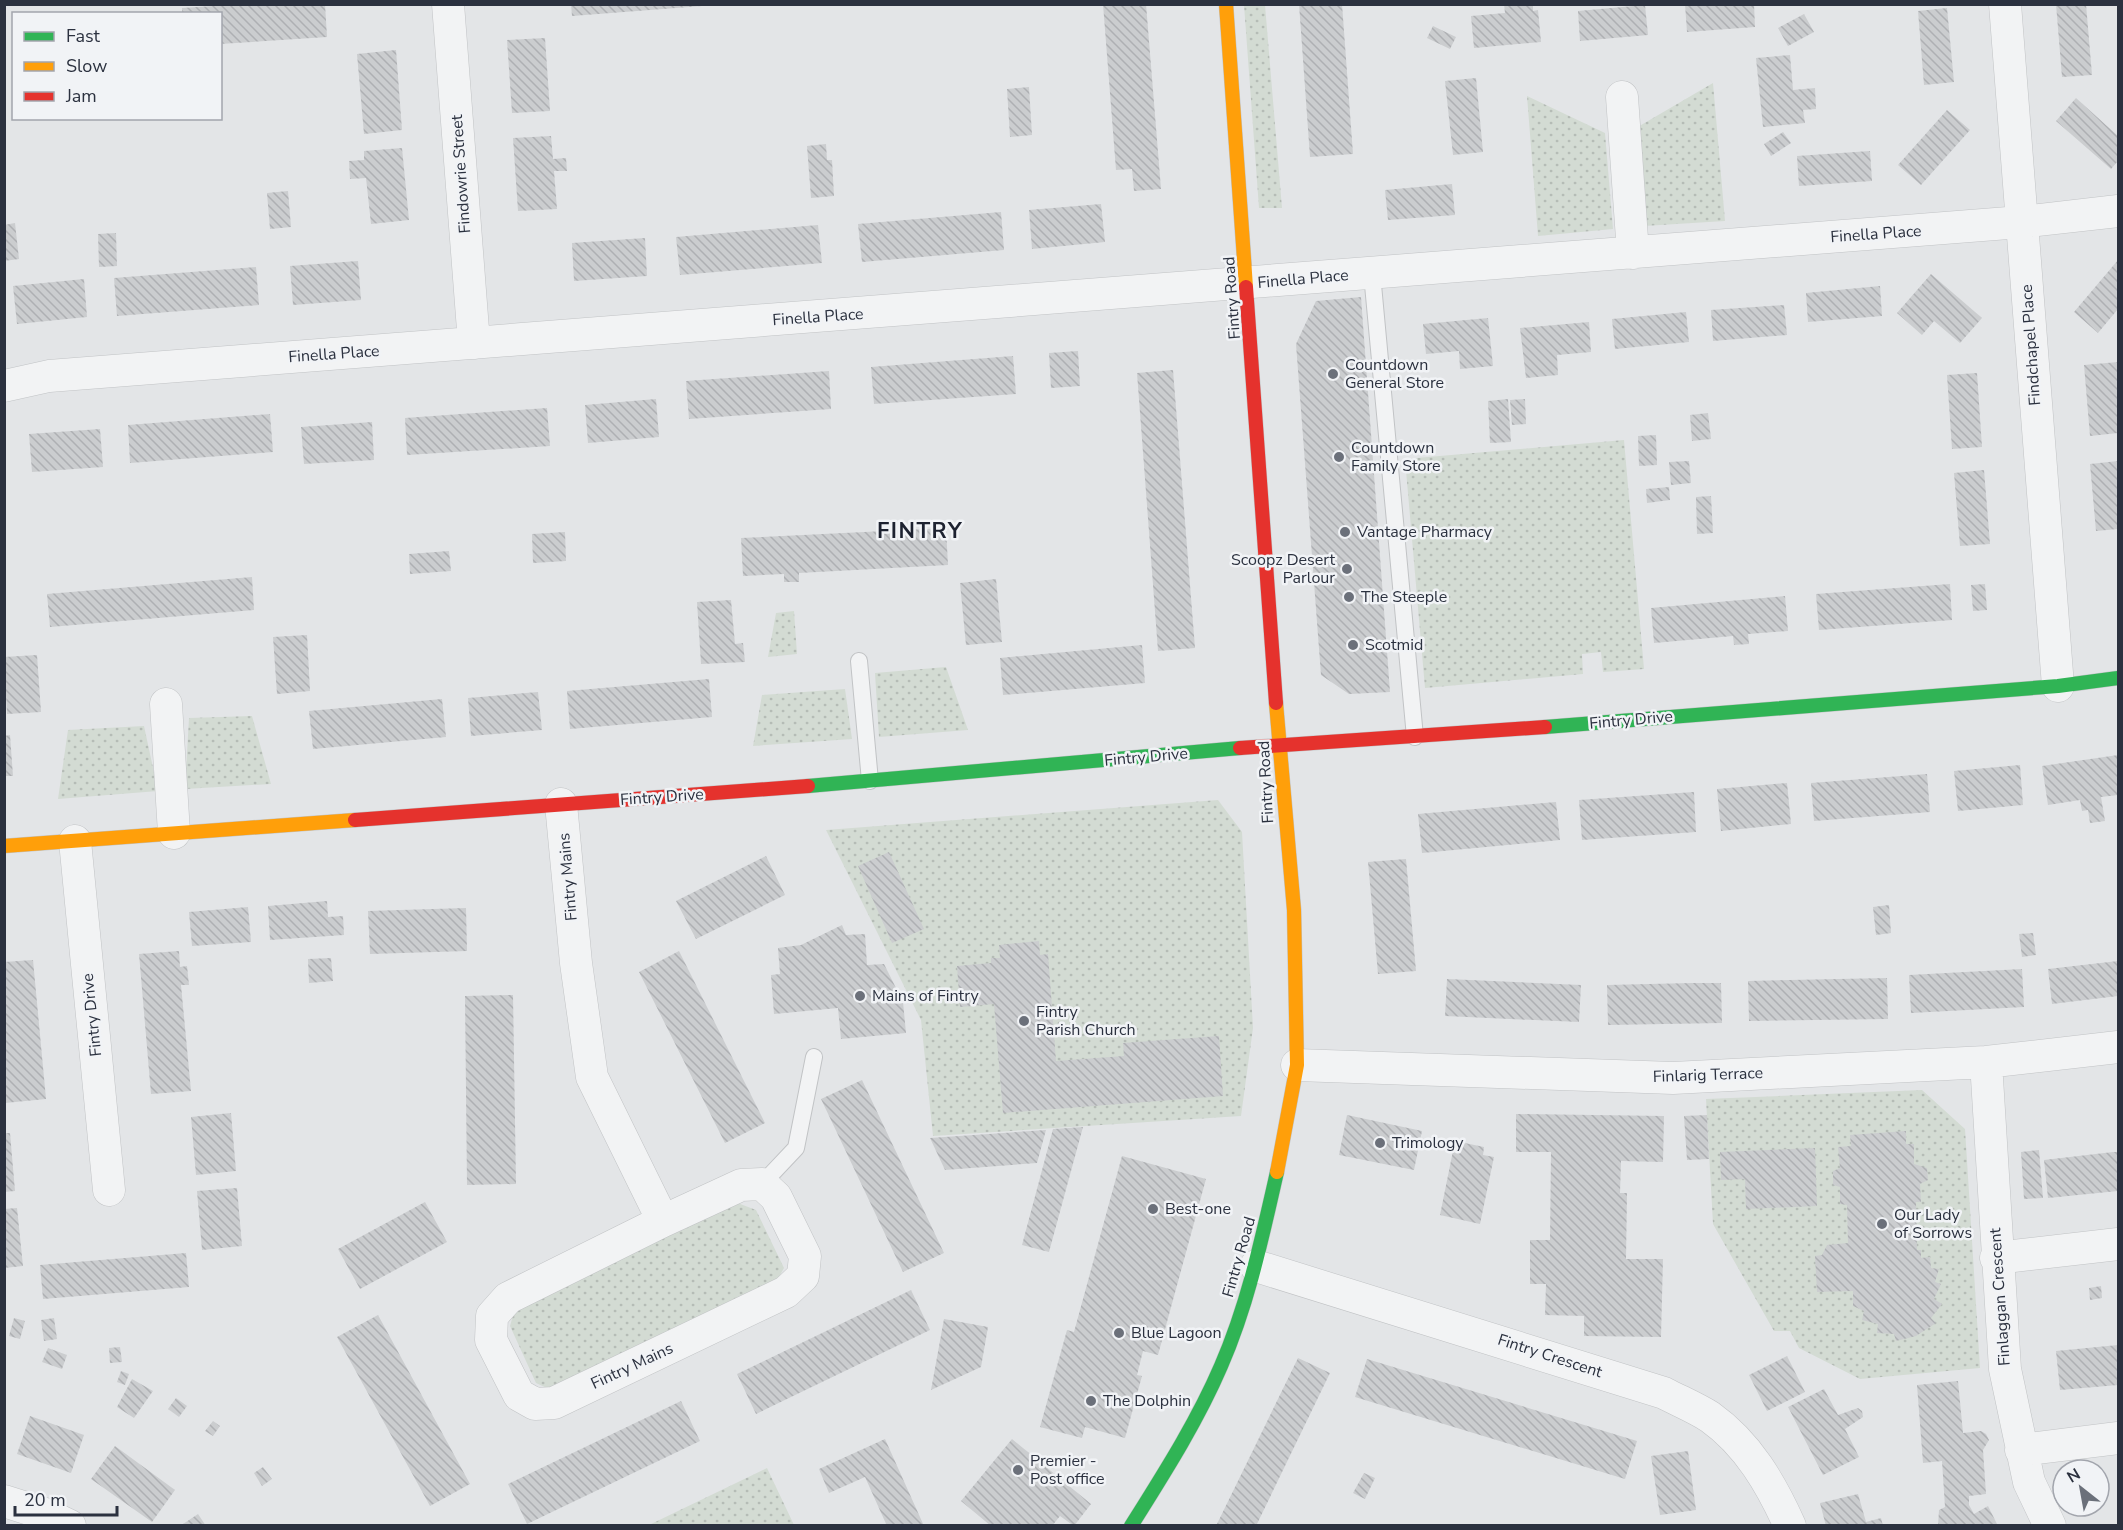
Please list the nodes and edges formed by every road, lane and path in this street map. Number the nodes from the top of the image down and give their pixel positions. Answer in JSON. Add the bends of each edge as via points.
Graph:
{"nodes":[{"id":1,"x":448,"y":4,"type":"edge"},
{"id":2,"x":1226,"y":4,"type":"edge"},
{"id":3,"x":2005,"y":4,"type":"edge"},
{"id":4,"x":1622,"y":97,"type":"dead end"},
{"id":5,"x":2118,"y":211,"type":"edge"},
{"id":6,"x":2021,"y":222,"type":"junction"},
{"id":7,"x":1633,"y":253,"type":"junction"},
{"id":8,"x":1372,"y":274,"type":"junction"},
{"id":9,"x":1248,"y":284,"type":"junction"},
{"id":10,"x":474,"y":344,"type":"junction"},
{"id":11,"x":4,"y":386,"type":"edge"},
{"id":12,"x":859,"y":661,"type":"dead end"},
{"id":13,"x":2118,"y":678,"type":"edge"},
{"id":14,"x":2058,"y":686,"type":"junction"},
{"id":15,"x":166,"y":704,"type":"dead end"},
{"id":16,"x":1415,"y":737,"type":"junction"},
{"id":17,"x":1280,"y":744,"type":"junction"},
{"id":18,"x":870,"y":781,"type":"junction"},
{"id":19,"x":561,"y":804,"type":"junction"},
{"id":20,"x":174,"y":833,"type":"junction"},
{"id":21,"x":75,"y":841,"type":"junction"},
{"id":22,"x":4,"y":846,"type":"edge"},
{"id":23,"x":2118,"y":1047,"type":"edge"},
{"id":24,"x":814,"y":1057,"type":"dead end"},
{"id":25,"x":1986,"y":1062,"type":"junction"},
{"id":26,"x":1297,"y":1065,"type":"junction"},
{"id":27,"x":762,"y":1184,"type":"junction"},
{"id":28,"x":109,"y":1190,"type":"dead end"},
{"id":29,"x":663,"y":1221,"type":"junction"},
{"id":30,"x":2118,"y":1244,"type":"edge"},
{"id":31,"x":1996,"y":1258,"type":"junction"},
{"id":32,"x":1256,"y":1266,"type":"junction"},
{"id":33,"x":2118,"y":1438,"type":"edge"},
{"id":34,"x":2021,"y":1450,"type":"junction"},
{"id":35,"x":4,"y":1501,"type":"edge"},
{"id":36,"x":70,"y":1526,"type":"edge"},
{"id":37,"x":1131,"y":1526,"type":"edge"},
{"id":38,"x":1790,"y":1526,"type":"edge"},
{"id":39,"x":2050,"y":1526,"type":"edge"}],
"edges":[{"from":1,"to":10,"type":"street","name":"Findowrie Street"},
{"from":2,"to":9,"type":"street","name":"Fintry Road"},
{"from":3,"to":6,"type":"street","name":"Findchapel Place"},
{"from":4,"to":7,"type":"street"},
{"from":5,"to":6,"type":"street","name":"Finella Place"},
{"from":6,"to":7,"type":"street","name":"Finella Place"},
{"from":6,"to":14,"type":"street","name":"Findchapel Place"},
{"from":7,"to":8,"type":"street","name":"Finella Place"},
{"from":8,"to":9,"type":"street","name":"Finella Place"},
{"from":8,"to":16,"type":"lane"},
{"from":9,"to":10,"type":"street","name":"Finella Place"},
{"from":9,"to":17,"type":"street","name":"Fintry Road"},
{"from":10,"to":11,"type":"street","name":"Finella Place","via":[[49,376]]},
{"from":12,"to":18,"type":"lane"},
{"from":13,"to":14,"type":"street","name":"Fintry Drive"},
{"from":14,"to":16,"type":"street","name":"Fintry Drive"},
{"from":15,"to":20,"type":"street"},
{"from":16,"to":17,"type":"street","name":"Fintry Drive"},
{"from":17,"to":18,"type":"street","name":"Fintry Drive"},
{"from":17,"to":26,"type":"street","name":"Fintry Road","via":[[1294,910]]},
{"from":18,"to":19,"type":"street","name":"Fintry Drive"},
{"from":19,"to":20,"type":"street","name":"Fintry Drive"},
{"from":19,"to":29,"type":"street","name":"Fintry Mains","via":[[576,963],[592,1077]]},
{"from":20,"to":21,"type":"street","name":"Fintry Drive"},
{"from":21,"to":22,"type":"street","name":"Fintry Drive"},
{"from":21,"to":28,"type":"street","name":"Fintry Drive"},
{"from":23,"to":25,"type":"street","name":"Finlarig Terrace"},
{"from":24,"to":27,"type":"lane","via":[[795,1148]]},
{"from":25,"to":26,"type":"street","name":"Finlarig Terrace","via":[[1673,1078]]},
{"from":25,"to":31,"type":"street","name":"Finlaggan Crescent"},
{"from":26,"to":32,"type":"street","name":"Fintry Road","via":[[1284,1144]]},
{"from":27,"to":29,"type":"street","name":"Fintry Mains","via":[[741,1185]]},
{"from":27,"to":29,"type":"street","name":"Fintry Mains","via":[[776,1197],[805,1256],[803,1276],[786,1292],[554,1403],[535,1404],[519,1395],[491,1340],[492,1316],[508,1298]]},
{"from":30,"to":31,"type":"street"},
{"from":31,"to":34,"type":"street","name":"Finlaggan Crescent","via":[[2005,1369]]},
{"from":32,"to":37,"type":"street","name":"Fintry Road","via":[[1221,1366],[1172,1462]]},
{"from":32,"to":38,"type":"street","name":"Fintry Crescent","via":[[1664,1393],[1710,1418],[1744,1448],[1773,1488]]},
{"from":33,"to":34,"type":"street"},
{"from":34,"to":39,"type":"street","name":"Finlaggan Crescent","via":[[2029,1482]]},
{"from":35,"to":36,"type":"street"}]}
